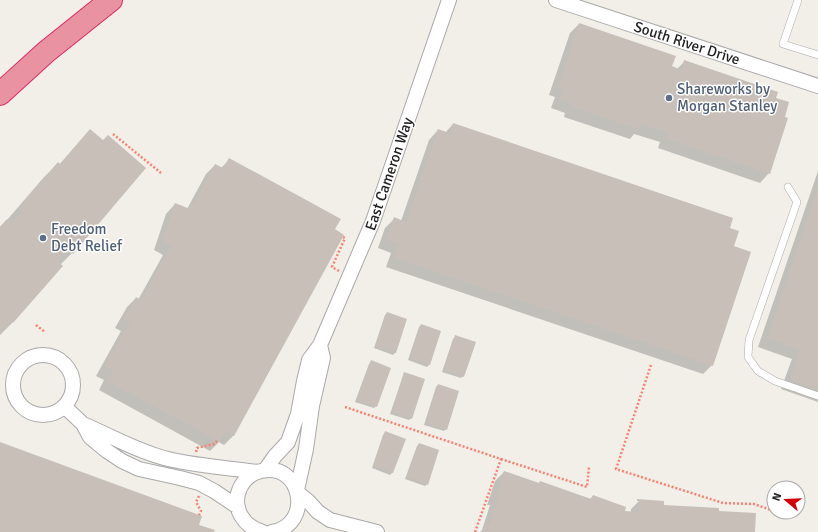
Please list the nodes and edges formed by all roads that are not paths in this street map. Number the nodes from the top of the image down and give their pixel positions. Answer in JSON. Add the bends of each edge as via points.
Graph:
{"nodes":[{"id":1,"x":90,"y":0,"type":"edge"},
{"id":2,"x":111,"y":0,"type":"edge"},
{"id":3,"x":449,"y":0,"type":"edge"},
{"id":4,"x":556,"y":0,"type":"edge"},
{"id":5,"x":798,"y":0,"type":"edge"},
{"id":6,"x":818,"y":55,"type":"edge"},
{"id":7,"x":0,"y":79,"type":"edge"},
{"id":8,"x":818,"y":86,"type":"edge"},
{"id":9,"x":0,"y":94,"type":"edge"},
{"id":10,"x":788,"y":187,"type":"dead end"},
{"id":11,"x":320,"y":345,"type":"junction"},
{"id":12,"x":818,"y":396,"type":"edge"},
{"id":13,"x":64,"y":406,"type":"junction"},
{"id":14,"x":83,"y":424,"type":"junction"},
{"id":15,"x":262,"y":471,"type":"junction"},
{"id":16,"x":297,"y":492,"type":"junction"},
{"id":17,"x":240,"y":519,"type":"edge"},
{"id":18,"x":273,"y":532,"type":"edge"},
{"id":19,"x":377,"y":532,"type":"edge"}],
"edges":[{"from":1,"to":7,"type":"highway"},
{"from":2,"to":9,"type":"highway","via":[[46,52]]},
{"from":3,"to":11,"type":"street","name":"East Cameron Way","via":[[373,221]]},
{"from":4,"to":8,"type":"street","name":"South River Drive"},
{"from":5,"to":6,"type":"lane","via":[[783,44]]},
{"from":10,"to":12,"type":"lane","via":[[797,202],[749,340],[748,357],[758,371],[775,381]]},
{"from":11,"to":15,"type":"street","name":"East Cameron Way","via":[[309,360],[298,414],[288,442]]},
{"from":11,"to":16,"type":"street","name":"East Cameron Way","via":[[323,358]]},
{"from":13,"to":13,"type":"street","via":[[72,394],[73,385],[68,368],[53,356],[35,356],[26,360],[15,375],[13,384],[14,394],[19,402],[29,411],[43,415],[52,414]]},
{"from":13,"to":14,"type":"street"},
{"from":14,"to":15,"type":"street","via":[[166,458],[207,466]]},
{"from":14,"to":17,"type":"street","via":[[90,437],[122,461],[140,469],[199,483],[214,490]]},
{"from":15,"to":16,"type":"street","via":[[274,471],[289,478]]},
{"from":15,"to":17,"type":"street","via":[[252,475],[241,485],[238,492]]},
{"from":16,"to":18,"type":"street","via":[[299,505],[292,522],[285,528]]},
{"from":16,"to":19,"type":"street","via":[[330,520]]},
{"from":17,"to":18,"type":"street","via":[[255,530]]}]}
